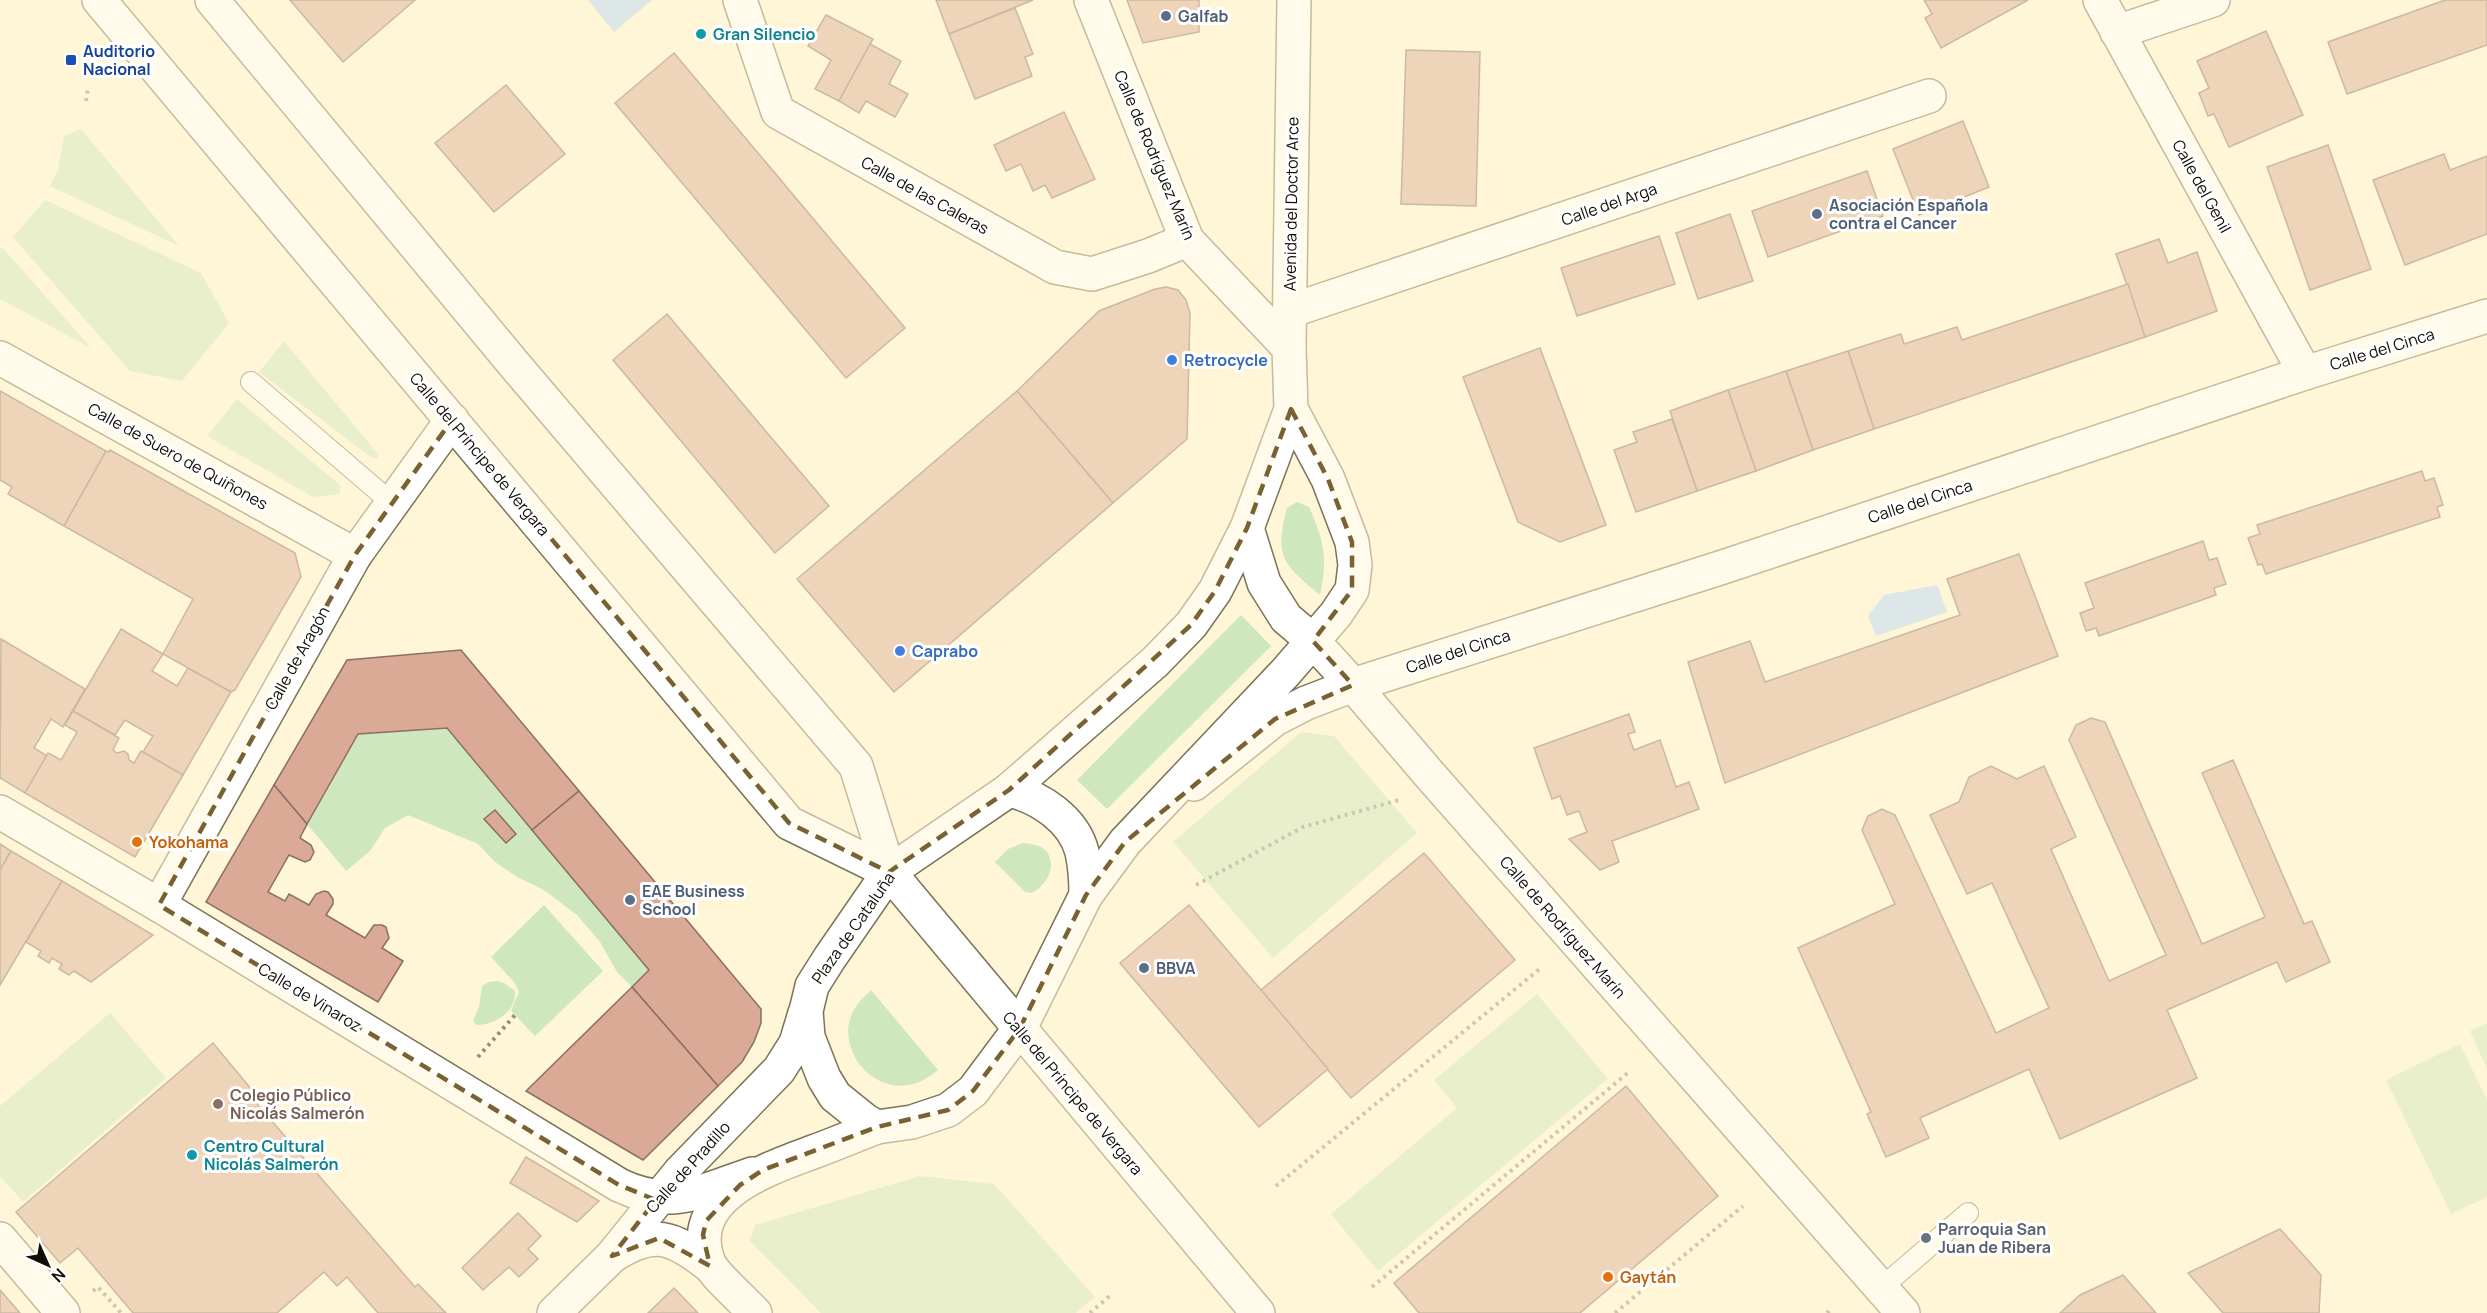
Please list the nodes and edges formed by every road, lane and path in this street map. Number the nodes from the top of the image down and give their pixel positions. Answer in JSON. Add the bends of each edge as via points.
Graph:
{"nodes":[{"id":1,"x":99,"y":0,"type":"edge"},
{"id":2,"x":212,"y":0,"type":"edge"},
{"id":3,"x":740,"y":0,"type":"edge"},
{"id":4,"x":1091,"y":0,"type":"edge"},
{"id":5,"x":1294,"y":0,"type":"edge"},
{"id":6,"x":2100,"y":0,"type":"edge"},
{"id":7,"x":2213,"y":0,"type":"edge"},
{"id":8,"x":2117,"y":32,"type":"junction"},
{"id":9,"x":88,"y":88,"type":"dead end"},
{"id":10,"x":1929,"y":96,"type":"dead end"},
{"id":11,"x":86,"y":101,"type":"dead end"},
{"id":12,"x":1187,"y":240,"type":"junction"},
{"id":13,"x":1290,"y":311,"type":"junction"},
{"id":14,"x":2487,"y":316,"type":"edge"},
{"id":15,"x":1289,"y":348,"type":"junction"},
{"id":16,"x":0,"y":358,"type":"edge"},
{"id":17,"x":2305,"y":373,"type":"junction"},
{"id":18,"x":251,"y":382,"type":"dead end"},
{"id":19,"x":1291,"y":409,"type":"junction"},
{"id":20,"x":452,"y":420,"type":"junction"},
{"id":21,"x":392,"y":503,"type":"junction"},
{"id":22,"x":1246,"y":528,"type":"junction"},
{"id":23,"x":355,"y":555,"type":"junction"},
{"id":24,"x":1313,"y":641,"type":"junction"},
{"id":25,"x":1353,"y":685,"type":"junction"},
{"id":26,"x":1010,"y":790,"type":"junction"},
{"id":27,"x":1399,"y":800,"type":"dead end"},
{"id":28,"x":0,"y":812,"type":"edge"},
{"id":29,"x":1139,"y":828,"type":"junction"},
{"id":30,"x":889,"y":872,"type":"junction"},
{"id":31,"x":1196,"y":885,"type":"dead end"},
{"id":32,"x":1086,"y":895,"type":"junction"},
{"id":33,"x":159,"y":905,"type":"junction"},
{"id":34,"x":1542,"y":967,"type":"dead end"},
{"id":35,"x":806,"y":1011,"type":"junction"},
{"id":36,"x":515,"y":1015,"type":"dead end"},
{"id":37,"x":1020,"y":1028,"type":"junction"},
{"id":38,"x":475,"y":1060,"type":"dead end"},
{"id":39,"x":1630,"y":1071,"type":"dead end"},
{"id":40,"x":877,"y":1127,"type":"junction"},
{"id":41,"x":763,"y":1170,"type":"junction"},
{"id":42,"x":1276,"y":1186,"type":"dead end"},
{"id":43,"x":658,"y":1198,"type":"junction"},
{"id":44,"x":1743,"y":1206,"type":"dead end"},
{"id":45,"x":1968,"y":1213,"type":"dead end"},
{"id":46,"x":0,"y":1239,"type":"edge"},
{"id":47,"x":612,"y":1256,"type":"junction"},
{"id":48,"x":710,"y":1266,"type":"junction"},
{"id":49,"x":1372,"y":1287,"type":"dead end"},
{"id":50,"x":1881,"y":1288,"type":"junction"},
{"id":51,"x":1112,"y":1294,"type":"dead end"},
{"id":52,"x":107,"y":1297,"type":"dead end"},
{"id":53,"x":63,"y":1313,"type":"edge"},
{"id":54,"x":121,"y":1313,"type":"edge"},
{"id":55,"x":554,"y":1313,"type":"edge"},
{"id":56,"x":755,"y":1313,"type":"edge"},
{"id":57,"x":1090,"y":1313,"type":"edge"},
{"id":58,"x":1258,"y":1313,"type":"edge"},
{"id":59,"x":1615,"y":1313,"type":"edge"},
{"id":60,"x":1903,"y":1313,"type":"edge"}],
"edges":[{"from":1,"to":20,"type":"street","name":"Calle del Príncipe de Vergara"},
{"from":2,"to":30,"type":"street","name":"Calle del Príncipe de Vergara","via":[[513,363],[856,766]]},
{"from":3,"to":12,"type":"street","name":"Calle de las Caleras","via":[[778,112],[1055,267],[1092,274]]},
{"from":4,"to":12,"type":"street","name":"Calle de Rodríguez Marín"},
{"from":5,"to":13,"type":"street","name":"Avenida del Doctor Arce"},
{"from":6,"to":8,"type":"street","name":"Calle del Genil"},
{"from":7,"to":8,"type":"street"},
{"from":8,"to":17,"type":"street","name":"Calle del Genil"},
{"from":9,"to":11,"type":"path"},
{"from":10,"to":13,"type":"street","name":"Calle del Arga"},
{"from":12,"to":15,"type":"street","name":"Calle de Rodríguez Marín"},
{"from":13,"to":15,"type":"street","name":"Avenida del Doctor Arce"},
{"from":14,"to":17,"type":"street","name":"Calle del Cinca"},
{"from":15,"to":19,"type":"street","name":"Avenida del Doctor Arce"},
{"from":16,"to":23,"type":"street","name":"Calle de Suero de Quiñones"},
{"from":17,"to":25,"type":"street","name":"Calle del Cinca","via":[[1723,567]]},
{"from":18,"to":21,"type":"lane"},
{"from":19,"to":22,"type":"street","name":"Avenida del Doctor Arce"},
{"from":19,"to":24,"type":"street","name":"Avenida del Doctor Arce","via":[[1328,479],[1352,542],[1355,566],[1352,590]]},
{"from":20,"to":21,"type":"street","name":"Calle de Aragón"},
{"from":20,"to":30,"type":"street","name":"Calle del Príncipe de Vergara","via":[[789,823]]},
{"from":21,"to":23,"type":"street","name":"Calle de Aragón"},
{"from":22,"to":24,"type":"street","name":"Calle de Rodríguez Marín","via":[[1264,583],[1286,618]]},
{"from":22,"to":26,"type":"street","name":"Plaza de Cataluña","via":[[1215,591],[1191,625],[1155,662]]},
{"from":23,"to":33,"type":"street","name":"Calle de Aragón"},
{"from":24,"to":25,"type":"street","name":"Calle de Rodríguez Marín"},
{"from":24,"to":29,"type":"street"},
{"from":25,"to":29,"type":"street","via":[[1275,719]]},
{"from":25,"to":50,"type":"street","name":"Calle de Rodríguez Marín"},
{"from":26,"to":30,"type":"street","name":"Plaza de Cataluña"},
{"from":26,"to":32,"type":"street","via":[[1029,794],[1059,816],[1072,832],[1082,850]]},
{"from":27,"to":31,"type":"path","via":[[1303,827]]},
{"from":28,"to":33,"type":"street","name":"Calle de Vinaroz"},
{"from":29,"to":32,"type":"street"},
{"from":30,"to":35,"type":"street","name":"Plaza de Cataluña","via":[[812,986]]},
{"from":30,"to":37,"type":"street","name":"Calle del Príncipe de Vergara"},
{"from":32,"to":37,"type":"street"},
{"from":33,"to":43,"type":"street","name":"Calle de Vinaroz","via":[[619,1185]]},
{"from":34,"to":42,"type":"path"},
{"from":35,"to":40,"type":"street","name":"Plaza de Cataluña","via":[[808,1037],[835,1096]]},
{"from":35,"to":43,"type":"street","name":"Calle de Pradillo","via":[[796,1042],[779,1070]]},
{"from":36,"to":38,"type":"path"},
{"from":37,"to":40,"type":"street","via":[[973,1091],[948,1110],[912,1122]]},
{"from":37,"to":58,"type":"street","name":"Calle del Príncipe de Vergara"},
{"from":39,"to":49,"type":"path"},
{"from":40,"to":41,"type":"street"},
{"from":41,"to":43,"type":"street","via":[[683,1197]]},
{"from":41,"to":48,"type":"street","via":[[723,1200],[706,1221],[703,1235]]},
{"from":43,"to":47,"type":"street","name":"Calle de Pradillo"},
{"from":44,"to":59,"type":"path"},
{"from":45,"to":50,"type":"lane"},
{"from":46,"to":53,"type":"street"},
{"from":47,"to":48,"type":"street","via":[[640,1241],[659,1238],[671,1240]]},
{"from":47,"to":55,"type":"street","name":"Calle de Pradillo"},
{"from":48,"to":56,"type":"street"},
{"from":50,"to":60,"type":"street","name":"Calle de Rodríguez Marín"},
{"from":51,"to":57,"type":"path"},
{"from":52,"to":54,"type":"path"}]}
